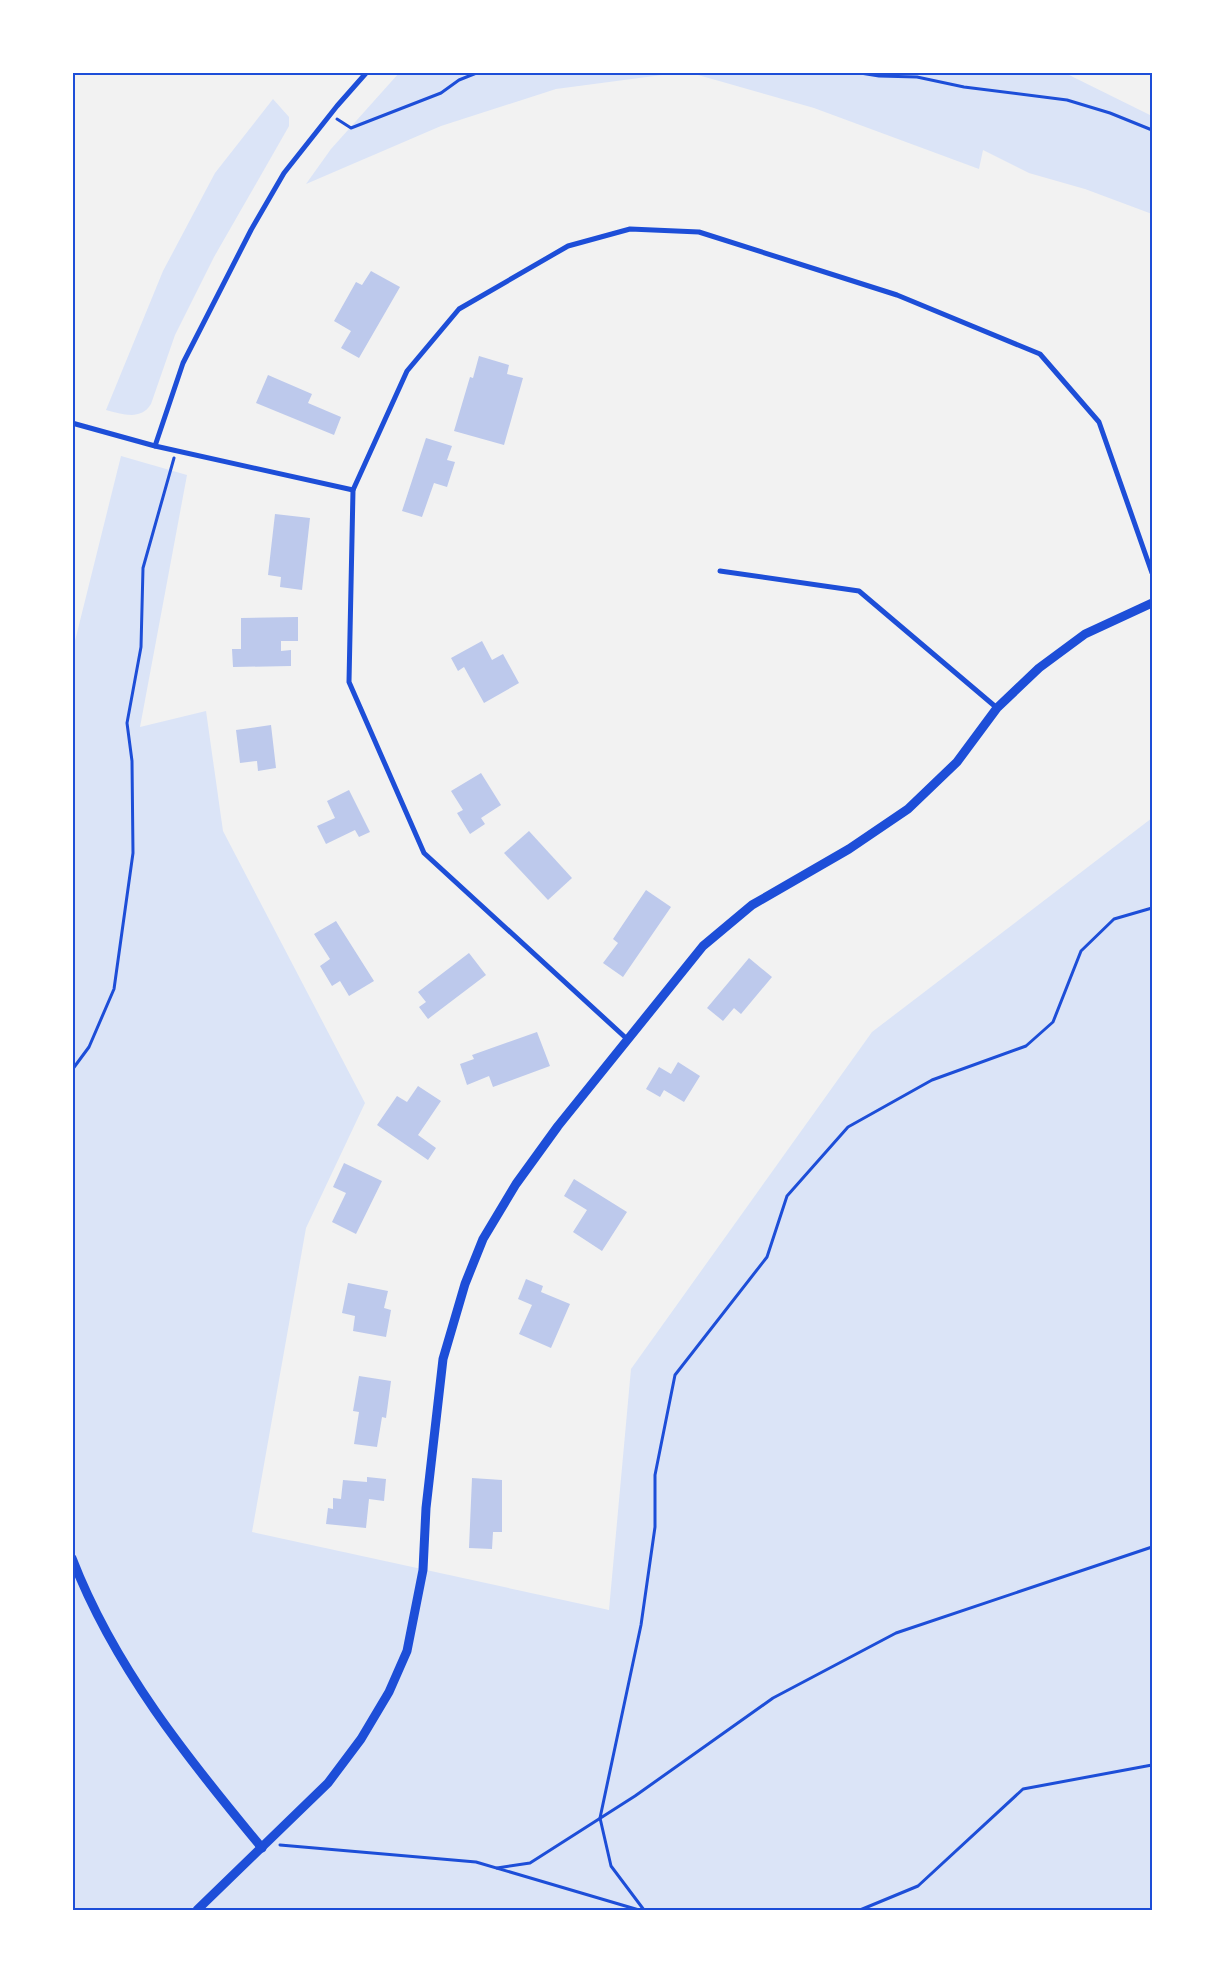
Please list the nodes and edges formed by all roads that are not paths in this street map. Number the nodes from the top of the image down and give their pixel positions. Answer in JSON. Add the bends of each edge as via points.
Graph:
{"nodes":[{"id":1,"x":367,"y":72,"type":"edge"},
{"id":2,"x":72,"y":422,"type":"edge"},
{"id":3,"x":155,"y":446,"type":"junction"},
{"id":4,"x":353,"y":490,"type":"junction"},
{"id":5,"x":720,"y":571,"type":"dead end"},
{"id":6,"x":1152,"y":572,"type":"edge"},
{"id":7,"x":1152,"y":604,"type":"edge"},
{"id":8,"x":997,"y":708,"type":"junction"},
{"id":9,"x":627,"y":1039,"type":"junction"},
{"id":10,"x":72,"y":1558,"type":"edge"},
{"id":11,"x":264,"y":1846,"type":"junction"},
{"id":12,"x":198,"y":1910,"type":"edge"}],
"edges":[{"from":1,"to":3,"type":"street","via":[[284,172],[250,230],[183,363]]},
{"from":2,"to":3,"type":"street"},
{"from":3,"to":4,"type":"street"},
{"from":4,"to":6,"type":"street","via":[[407,371],[459,309],[568,246],[630,229],[699,232],[897,295],[1040,354],[1099,422]]},
{"from":4,"to":9,"type":"street","via":[[349,682],[424,853]]},
{"from":5,"to":8,"type":"street","via":[[859,591]]},
{"from":7,"to":8,"type":"street","via":[[1085,634],[1039,668]]},
{"from":8,"to":9,"type":"street","via":[[957,762],[908,809],[849,849],[752,905],[703,946]]},
{"from":9,"to":11,"type":"street","via":[[516,1184],[483,1239],[465,1284],[443,1359],[426,1508],[423,1570],[407,1651],[389,1692],[361,1739],[328,1782]]},
{"from":10,"to":11,"type":"street","via":[[107,1632],[143,1695],[199,1772]]},
{"from":11,"to":12,"type":"street"}]}
